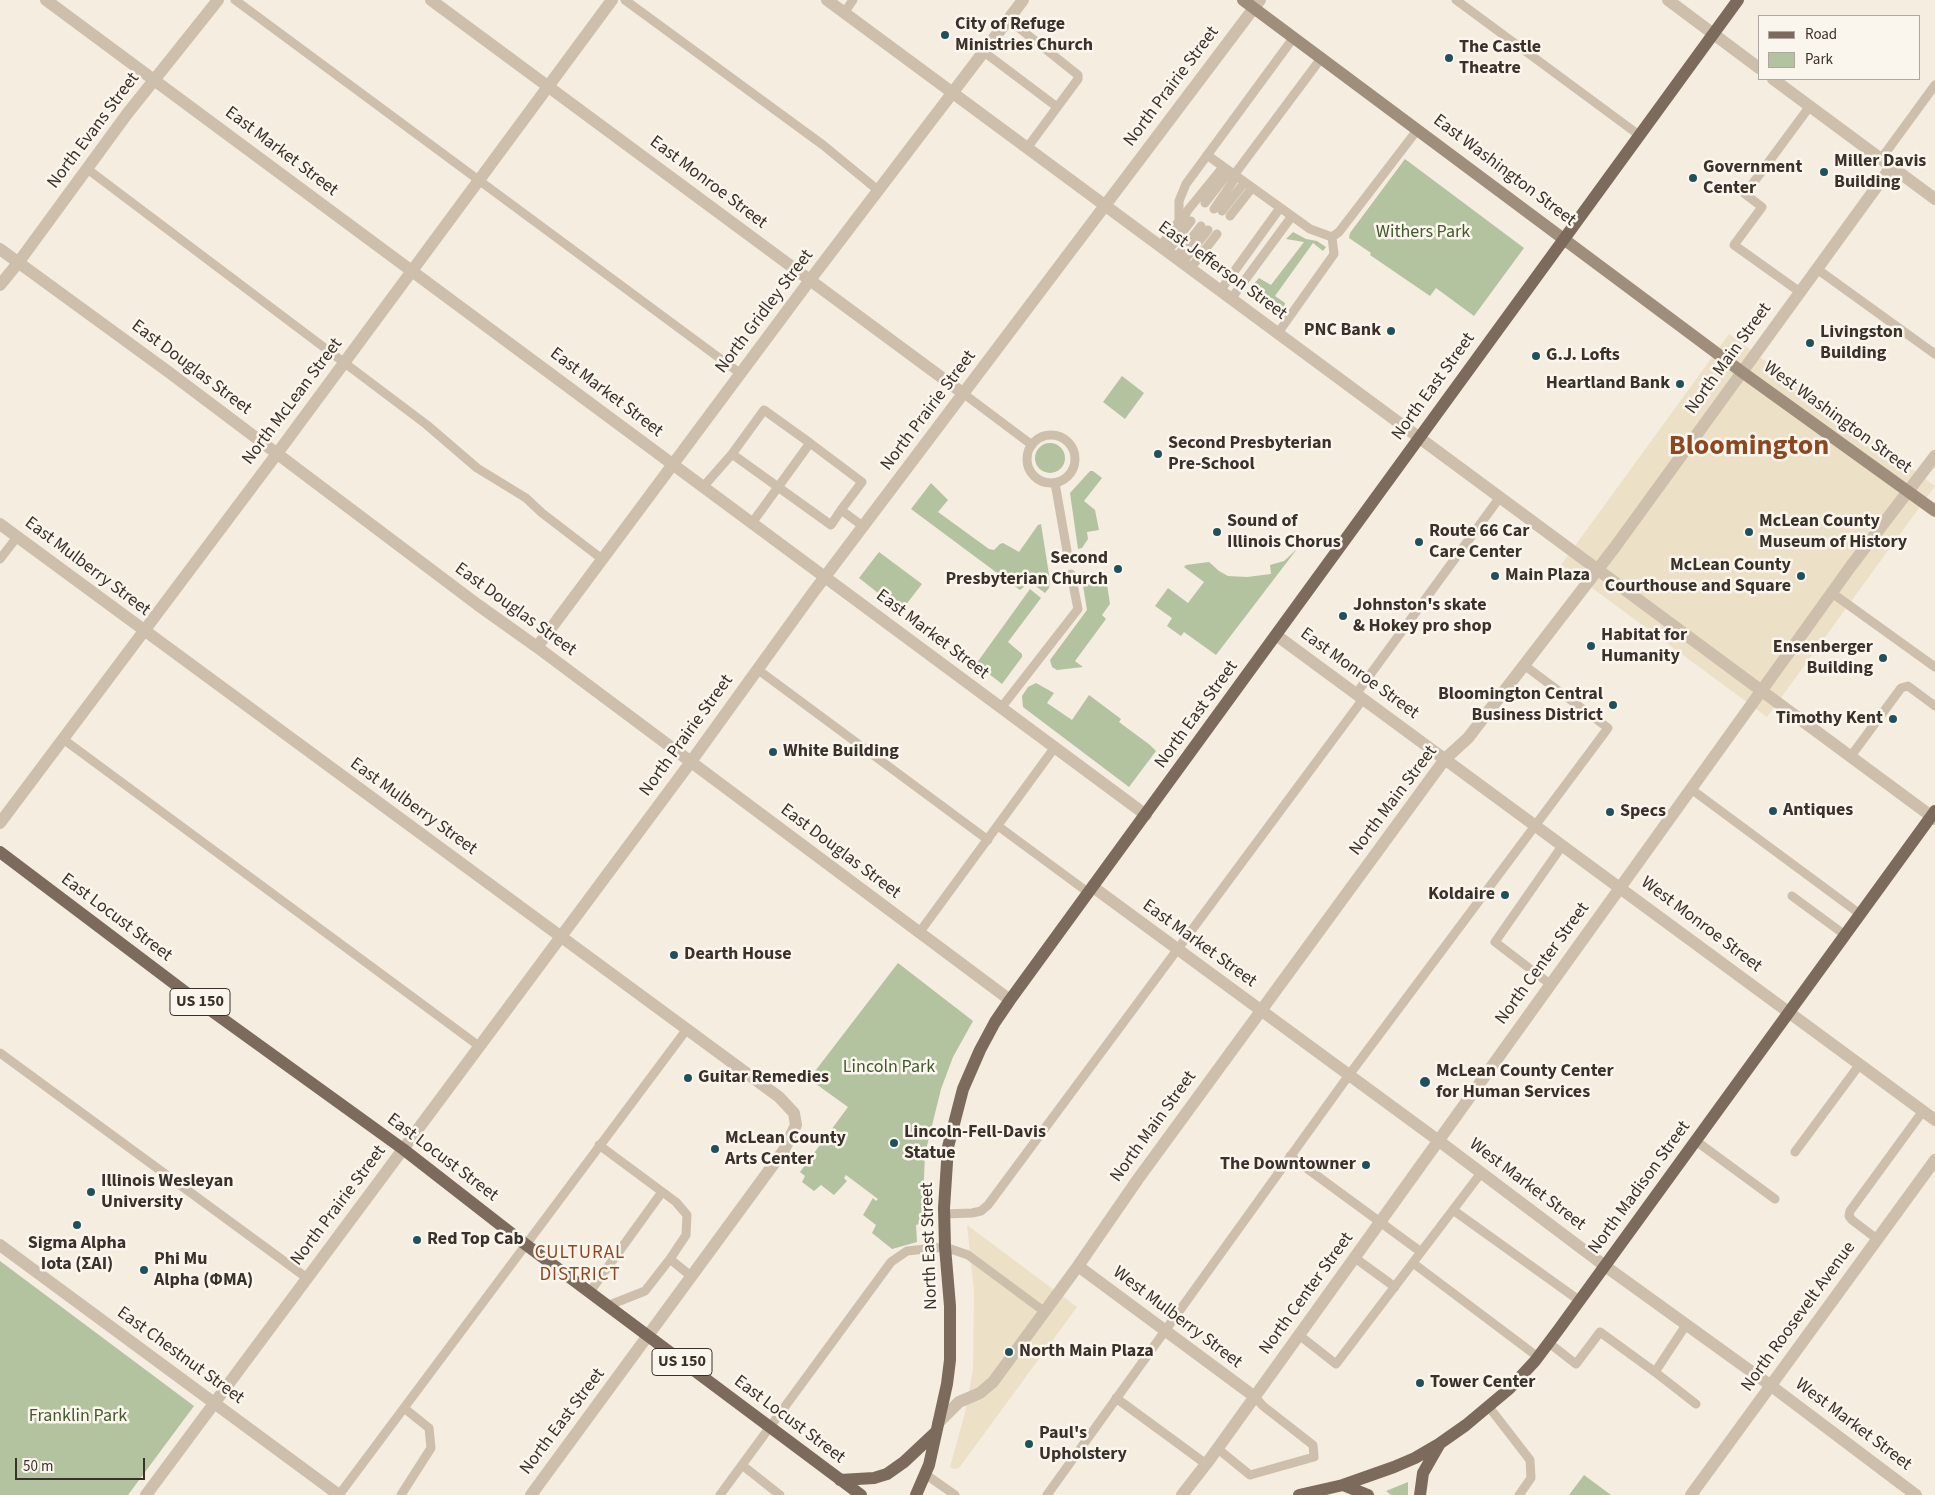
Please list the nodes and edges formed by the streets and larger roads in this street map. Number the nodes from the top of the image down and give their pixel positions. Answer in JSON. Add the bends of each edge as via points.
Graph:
{"nodes":[{"id":1,"x":46,"y":0,"type":"edge"},
{"id":2,"x":218,"y":0,"type":"edge"},
{"id":3,"x":431,"y":0,"type":"edge"},
{"id":4,"x":612,"y":0,"type":"edge"},
{"id":5,"x":827,"y":0,"type":"edge"},
{"id":6,"x":1024,"y":0,"type":"edge"},
{"id":7,"x":1243,"y":0,"type":"edge"},
{"id":8,"x":1668,"y":0,"type":"edge"},
{"id":9,"x":1738,"y":0,"type":"edge"},
{"id":10,"x":1257,"y":4,"type":"edge"},
{"id":11,"x":1713,"y":34,"type":"junction"},
{"id":12,"x":1758,"y":67,"type":"edge"},
{"id":13,"x":1774,"y":80,"type":"edge"},
{"id":14,"x":154,"y":81,"type":"junction"},
{"id":15,"x":548,"y":88,"type":"junction"},
{"id":16,"x":953,"y":93,"type":"junction"},
{"id":17,"x":1891,"y":166,"type":"junction"},
{"id":18,"x":1935,"y":199,"type":"edge"},
{"id":19,"x":1104,"y":206,"type":"junction"},
{"id":20,"x":1564,"y":238,"type":"junction"},
{"id":21,"x":0,"y":249,"type":"edge"},
{"id":22,"x":18,"y":263,"type":"junction"},
{"id":23,"x":412,"y":271,"type":"junction"},
{"id":24,"x":810,"y":280,"type":"junction"},
{"id":25,"x":0,"y":285,"type":"edge"},
{"id":26,"x":1742,"y":372,"type":"junction"},
{"id":27,"x":964,"y":394,"type":"junction"},
{"id":28,"x":1419,"y":437,"type":"junction"},
{"id":29,"x":276,"y":455,"type":"junction"},
{"id":30,"x":1935,"y":456,"type":"edge"},
{"id":31,"x":674,"y":465,"type":"junction"},
{"id":32,"x":1909,"y":492,"type":"junction"},
{"id":33,"x":1935,"y":511,"type":"edge"},
{"id":34,"x":0,"y":524,"type":"edge"},
{"id":35,"x":1597,"y":568,"type":"junction"},
{"id":36,"x":825,"y":578,"type":"junction"},
{"id":37,"x":144,"y":632,"type":"junction"},
{"id":38,"x":1276,"y":635,"type":"junction"},
{"id":39,"x":536,"y":647,"type":"junction"},
{"id":40,"x":1763,"y":691,"type":"junction"},
{"id":41,"x":1445,"y":759,"type":"junction"},
{"id":42,"x":690,"y":763,"type":"junction"},
{"id":43,"x":1146,"y":815,"type":"junction"},
{"id":44,"x":1934,"y":815,"type":"edge"},
{"id":45,"x":0,"y":823,"type":"edge"},
{"id":46,"x":0,"y":852,"type":"edge"},
{"id":47,"x":1620,"y":887,"type":"junction"},
{"id":48,"x":1091,"y":890,"type":"junction"},
{"id":49,"x":560,"y":936,"type":"junction"},
{"id":50,"x":1010,"y":1000,"type":"junction"},
{"id":51,"x":1261,"y":1011,"type":"junction"},
{"id":52,"x":1789,"y":1012,"type":"junction"},
{"id":53,"x":1935,"y":1120,"type":"edge"},
{"id":54,"x":796,"y":1125,"type":"joint"},
{"id":55,"x":1439,"y":1140,"type":"junction"},
{"id":56,"x":403,"y":1149,"type":"junction"},
{"id":57,"x":1935,"y":1160,"type":"edge"},
{"id":58,"x":0,"y":1245,"type":"edge"},
{"id":59,"x":1078,"y":1266,"type":"junction"},
{"id":60,"x":1605,"y":1266,"type":"junction"},
{"id":61,"x":648,"y":1337,"type":"junction"},
{"id":62,"x":1770,"y":1385,"type":"junction"},
{"id":63,"x":1255,"y":1397,"type":"junction"},
{"id":64,"x":214,"y":1403,"type":"junction"},
{"id":65,"x":937,"y":1428,"type":"junction"},
{"id":66,"x":1439,"y":1444,"type":"junction"},
{"id":67,"x":840,"y":1480,"type":"junction"},
{"id":68,"x":1343,"y":1485,"type":"junction"},
{"id":69,"x":534,"y":1494,"type":"edge"},
{"id":70,"x":146,"y":1495,"type":"edge"},
{"id":71,"x":339,"y":1495,"type":"edge"},
{"id":72,"x":862,"y":1495,"type":"edge"},
{"id":73,"x":916,"y":1495,"type":"edge"},
{"id":74,"x":1182,"y":1495,"type":"edge"},
{"id":75,"x":1300,"y":1495,"type":"edge"},
{"id":76,"x":1368,"y":1495,"type":"edge"},
{"id":77,"x":1420,"y":1495,"type":"edge"},
{"id":78,"x":1691,"y":1495,"type":"edge"},
{"id":79,"x":1916,"y":1495,"type":"edge"}],
"edges":[{"from":1,"to":14,"type":"street","name":"East Market Street"},
{"from":2,"to":14,"type":"street","name":"North Evans Street"},
{"from":3,"to":15,"type":"street","name":"East Monroe Street"},
{"from":4,"to":15,"type":"street","name":"North McLean Street"},
{"from":5,"to":16,"type":"street","name":"East Jefferson Street"},
{"from":6,"to":16,"type":"street","name":"North Gridley Street"},
{"from":7,"to":10,"type":"main road","name":"East Washington Street"},
{"from":8,"to":11,"type":"street"},
{"from":9,"to":11,"type":"main road","name":"North East Street"},
{"from":10,"to":19,"type":"street","name":"North Prairie Street"},
{"from":10,"to":20,"type":"main road","name":"East Washington Street","via":[[1294,37]]},
{"from":11,"to":12,"type":"street"},
{"from":11,"to":20,"type":"main road","name":"North East Street"},
{"from":13,"to":17,"type":"street"},
{"from":14,"to":22,"type":"street","name":"North Evans Street"},
{"from":14,"to":23,"type":"street","name":"East Market Street"},
{"from":15,"to":23,"type":"street","name":"North McLean Street"},
{"from":15,"to":24,"type":"street","name":"East Monroe Street"},
{"from":16,"to":19,"type":"street","name":"East Jefferson Street"},
{"from":16,"to":24,"type":"street","name":"North Gridley Street"},
{"from":17,"to":18,"type":"street"},
{"from":17,"to":26,"type":"street","name":"North Main Street"},
{"from":19,"to":27,"type":"street","name":"North Prairie Street"},
{"from":19,"to":28,"type":"street","name":"East Jefferson Street"},
{"from":20,"to":26,"type":"main road","name":"East Washington Street"},
{"from":20,"to":28,"type":"main road","name":"North East Street"},
{"from":21,"to":22,"type":"street","name":"East Douglas Street"},
{"from":22,"to":25,"type":"street","name":"North Evans Street"},
{"from":22,"to":29,"type":"street","name":"East Douglas Street"},
{"from":23,"to":29,"type":"street","name":"North McLean Street"},
{"from":23,"to":31,"type":"street","name":"East Market Street"},
{"from":24,"to":27,"type":"street","name":"East Monroe Street"},
{"from":24,"to":31,"type":"street","name":"North Gridley Street"},
{"from":26,"to":32,"type":"main road","name":"West Washington Street"},
{"from":26,"to":35,"type":"street","name":"North Main Street"},
{"from":27,"to":36,"type":"street","name":"North Prairie Street"},
{"from":28,"to":35,"type":"street","name":"East Jefferson Street"},
{"from":28,"to":38,"type":"main road","name":"North East Street"},
{"from":29,"to":37,"type":"street","name":"North McLean Street"},
{"from":29,"to":39,"type":"street","name":"East Douglas Street"},
{"from":30,"to":32,"type":"street","name":"North Center Street"},
{"from":31,"to":36,"type":"street","name":"East Market Street"},
{"from":31,"to":39,"type":"street","name":"North Gridley Street"},
{"from":32,"to":33,"type":"main road","name":"West Washington Street"},
{"from":32,"to":40,"type":"street","name":"North Center Street"},
{"from":34,"to":37,"type":"street","name":"East Mulberry Street"},
{"from":35,"to":40,"type":"street","name":"East Jefferson Street"},
{"from":35,"to":41,"type":"street","name":"North Main Street","via":[[1468,738]]},
{"from":36,"to":42,"type":"street","name":"North Prairie Street"},
{"from":36,"to":43,"type":"street","name":"East Market Street"},
{"from":37,"to":45,"type":"street","name":"North McLean Street"},
{"from":37,"to":49,"type":"street","name":"East Mulberry Street"},
{"from":38,"to":41,"type":"street","name":"East Monroe Street"},
{"from":38,"to":43,"type":"main road","name":"North East Street"},
{"from":39,"to":42,"type":"street","name":"East Douglas Street"},
{"from":40,"to":44,"type":"street","name":"East Jefferson Street"},
{"from":40,"to":47,"type":"street","name":"North Center Street"},
{"from":41,"to":47,"type":"street","name":"West Monroe Street"},
{"from":41,"to":51,"type":"street","name":"North Main Street"},
{"from":42,"to":49,"type":"street","name":"North Prairie Street"},
{"from":42,"to":50,"type":"street","name":"East Douglas Street"},
{"from":43,"to":48,"type":"main road","name":"North East Street"},
{"from":44,"to":52,"type":"main road","name":"North Madison Street"},
{"from":46,"to":56,"type":"main road","name":"East Locust Street","number":"US 150","via":[[184,991]]},
{"from":47,"to":52,"type":"street","name":"West Monroe Street"},
{"from":47,"to":55,"type":"street","name":"North Center Street"},
{"from":48,"to":50,"type":"main road","name":"North East Street"},
{"from":48,"to":51,"type":"street","name":"East Market Street"},
{"from":49,"to":54,"type":"street","name":"East Mulberry Street","via":[[779,1097],[791,1109]]},
{"from":49,"to":56,"type":"street","name":"North Prairie Street"},
{"from":50,"to":65,"type":"main road","name":"North East Street","via":[[980,1050],[957,1108],[947,1159],[944,1214],[950,1360]]},
{"from":51,"to":55,"type":"street","name":"West Market Street"},
{"from":51,"to":59,"type":"street","name":"North Main Street"},
{"from":52,"to":53,"type":"street","name":"West Monroe Street"},
{"from":52,"to":60,"type":"main road","name":"North Madison Street"},
{"from":54,"to":61,"type":"street","name":"North East Street","via":[[784,1150]]},
{"from":55,"to":60,"type":"street","name":"West Market Street"},
{"from":55,"to":63,"type":"street","name":"North Center Street"},
{"from":56,"to":61,"type":"main road","name":"East Locust Street","number":"US 150"},
{"from":56,"to":64,"type":"street","name":"North Prairie Street"},
{"from":57,"to":62,"type":"street","name":"North Roosevelt Avenue"},
{"from":58,"to":64,"type":"street","name":"East Chestnut Street"},
{"from":59,"to":63,"type":"street","name":"West Mulberry Street"},
{"from":59,"to":65,"type":"street","name":"North Main Street","via":[[986,1389],[959,1402]]},
{"from":60,"to":62,"type":"street","name":"West Market Street"},
{"from":60,"to":66,"type":"main road","name":"North Madison Street","via":[[1538,1357],[1509,1389]]},
{"from":61,"to":67,"type":"main road","name":"East Locust Street","number":"US 150"},
{"from":61,"to":69,"type":"street","name":"North East Street"},
{"from":62,"to":78,"type":"street","name":"North Roosevelt Avenue"},
{"from":62,"to":79,"type":"street","name":"West Market Street"},
{"from":63,"to":74,"type":"street","name":"North Center Street"},
{"from":64,"to":70,"type":"street","name":"North Prairie Street"},
{"from":64,"to":71,"type":"street","name":"East Chestnut Street"},
{"from":65,"to":67,"type":"main road","via":[[904,1462],[887,1474]]},
{"from":65,"to":73,"type":"main road","name":"North East Street"},
{"from":66,"to":68,"type":"main road","name":"North Madison Street","via":[[1394,1468]]},
{"from":66,"to":77,"type":"main road","via":[[1423,1473]]},
{"from":67,"to":72,"type":"main road","name":"East Locust Street","number":"US 150"},
{"from":68,"to":75,"type":"main road","name":"North Madison Street"},
{"from":68,"to":76,"type":"main road"}]}
